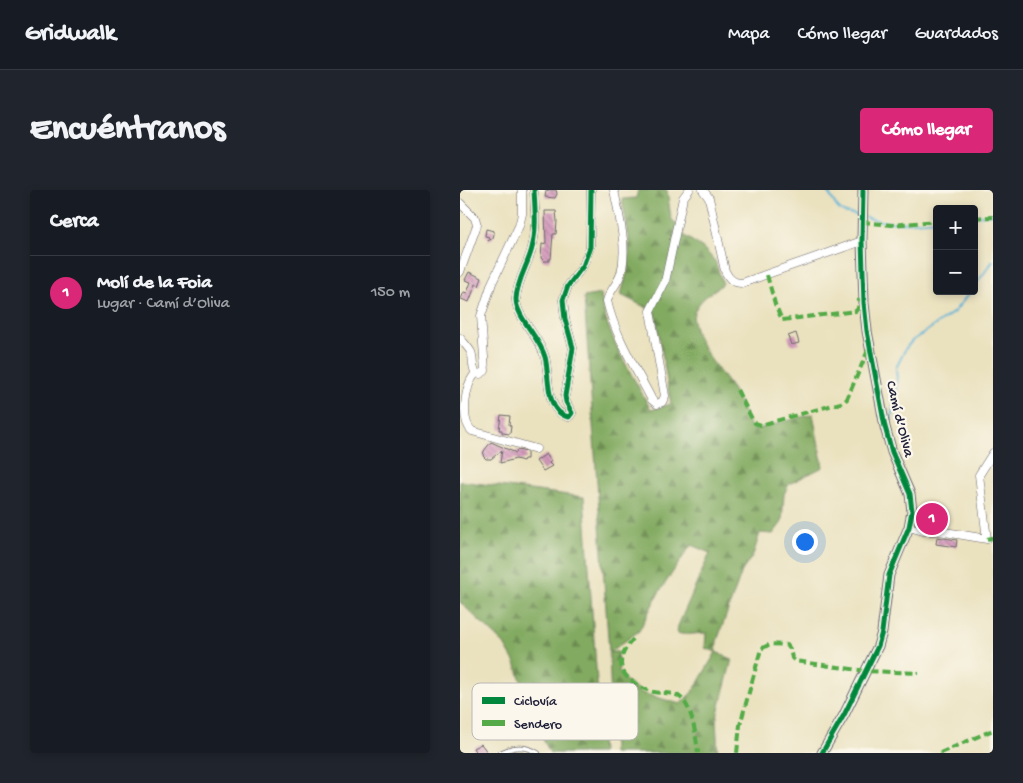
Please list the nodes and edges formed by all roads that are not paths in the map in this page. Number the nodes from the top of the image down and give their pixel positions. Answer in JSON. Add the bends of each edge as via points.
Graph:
{"nodes":[{"id":1,"x":522,"y":190,"type":"edge"},
{"id":2,"x":534,"y":190,"type":"edge"},
{"id":3,"x":591,"y":190,"type":"edge"},
{"id":4,"x":614,"y":190,"type":"edge"},
{"id":5,"x":689,"y":190,"type":"edge"},
{"id":6,"x":703,"y":190,"type":"edge"},
{"id":7,"x":863,"y":190,"type":"edge"},
{"id":8,"x":684,"y":194,"type":"edge"},
{"id":9,"x":460,"y":202,"type":"edge"},
{"id":10,"x":862,"y":241,"type":"junction"},
{"id":11,"x":460,"y":272,"type":"edge"},
{"id":12,"x":460,"y":338,"type":"edge"},
{"id":13,"x":476,"y":373,"type":"junction"},
{"id":14,"x":536,"y":449,"type":"dead end"},
{"id":15,"x":993,"y":453,"type":"edge"},
{"id":16,"x":909,"y":527,"type":"junction"},
{"id":17,"x":500,"y":753,"type":"edge"},
{"id":18,"x":538,"y":753,"type":"edge"},
{"id":19,"x":822,"y":753,"type":"edge"}],
"edges":[{"from":1,"to":13,"type":"street","via":[[519,226],[482,311],[485,367],[483,372]]},
{"from":2,"to":3,"type":"street","via":[[534,241],[516,301],[543,350],[553,404],[569,417],[572,413],[565,396],[573,348],[563,300],[590,247]]},
{"from":4,"to":8,"type":"street","via":[[623,263],[620,277],[607,301],[622,341],[657,404],[665,396],[650,311],[665,282]]},
{"from":5,"to":8,"type":"street"},
{"from":6,"to":10,"type":"street","via":[[709,198],[725,272],[734,282],[742,283]]},
{"from":7,"to":10,"type":"street","name":"Camí d’Oliva"},
{"from":9,"to":11,"type":"street","via":[[475,218],[477,225]]},
{"from":10,"to":16,"type":"street","name":"Camí d’Oliva","via":[[867,331],[888,440],[910,494],[912,511]]},
{"from":12,"to":13,"type":"street","via":[[470,350]]},
{"from":13,"to":14,"type":"street","via":[[468,382],[465,397],[467,427]]},
{"from":15,"to":16,"type":"street","via":[[980,475],[987,539]]},
{"from":16,"to":19,"type":"street","name":"Camí d’Oliva","via":[[889,575],[878,646]]},
{"from":17,"to":18,"type":"lane","via":[[519,747]]}]}
